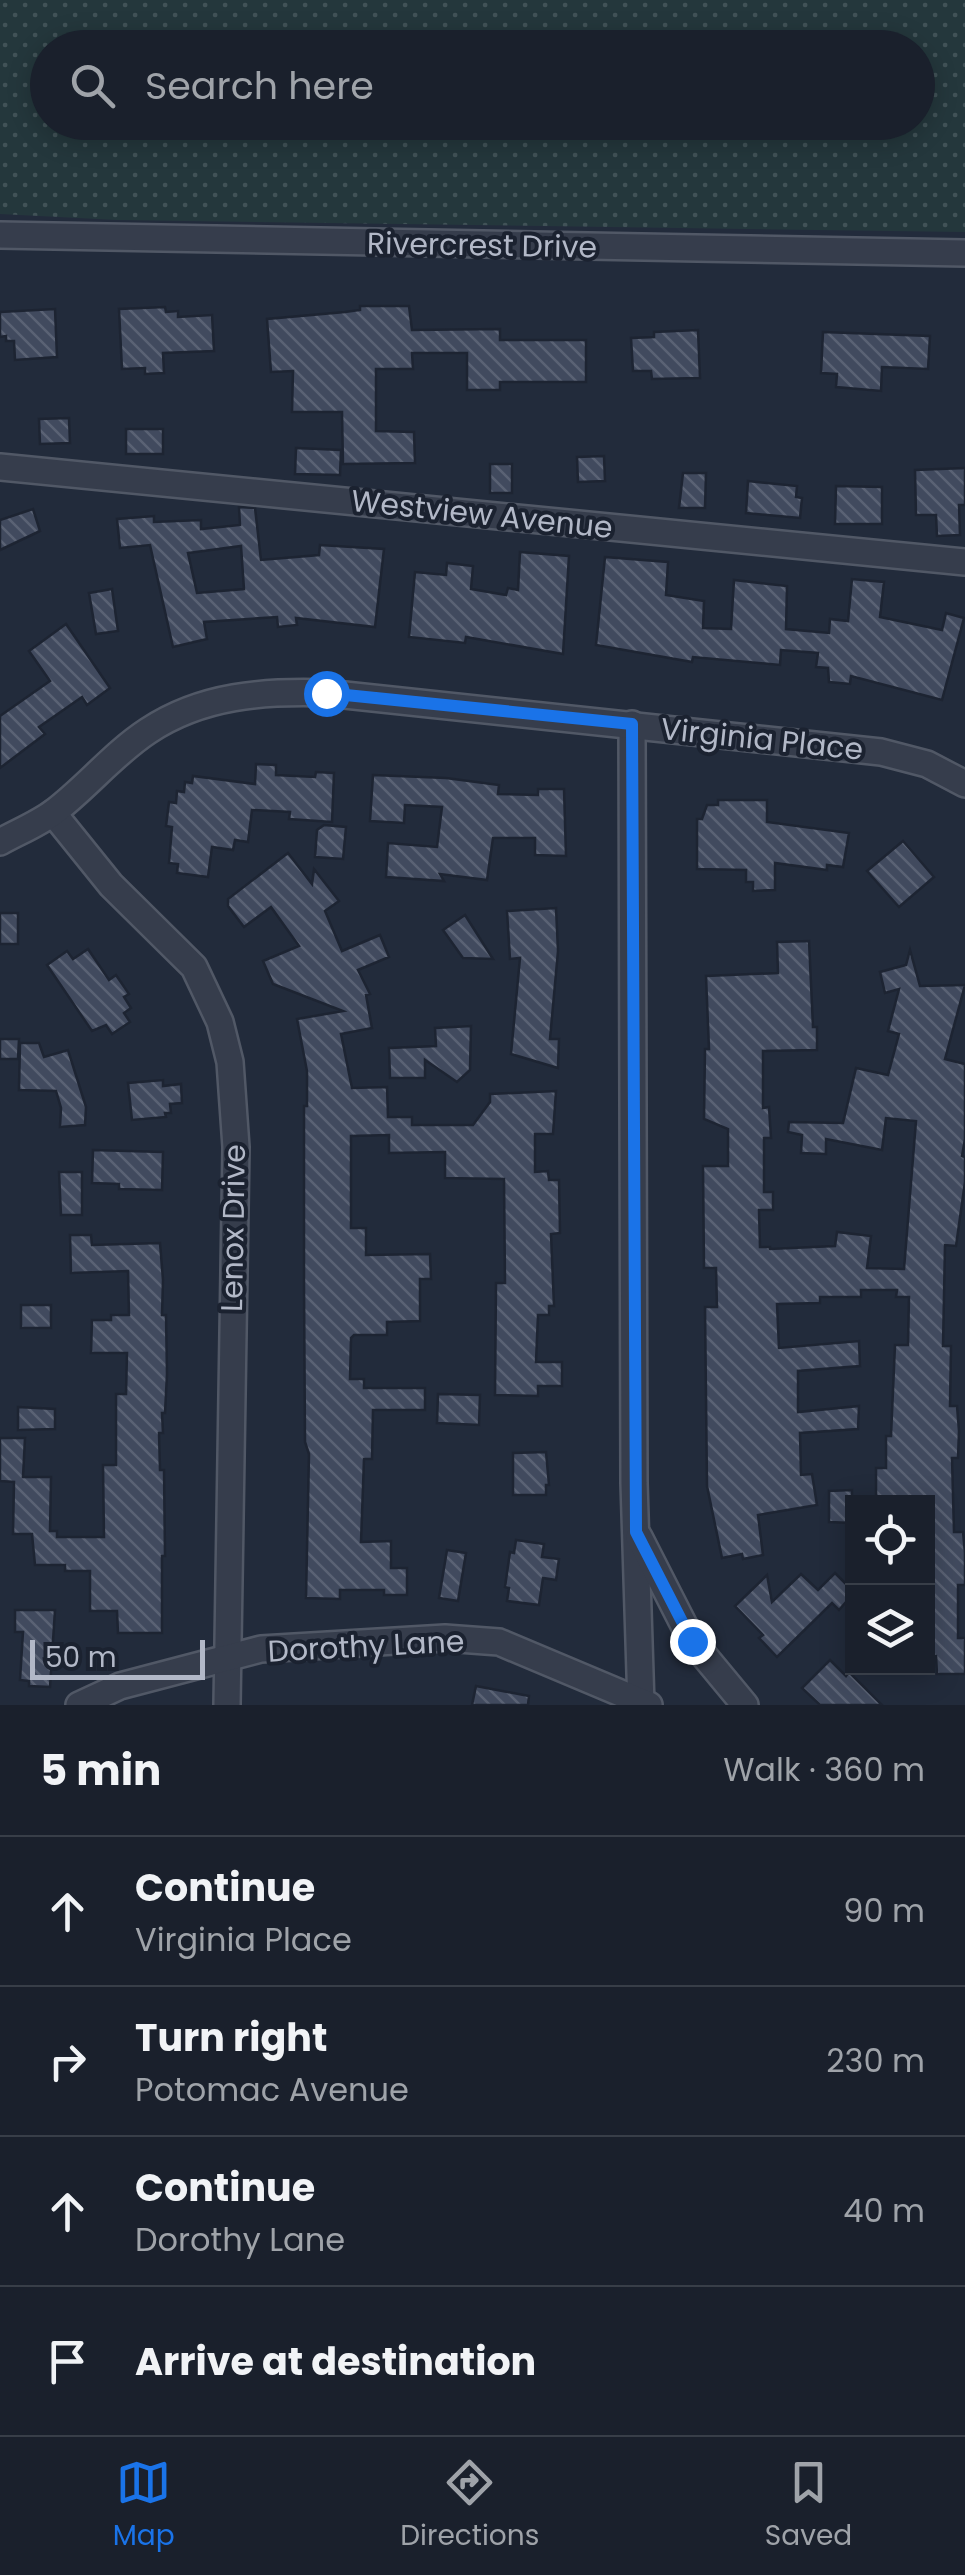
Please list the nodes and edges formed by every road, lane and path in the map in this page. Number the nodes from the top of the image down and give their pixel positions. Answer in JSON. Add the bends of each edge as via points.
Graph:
{"nodes":[{"id":1,"x":0,"y":236,"type":"edge"},
{"id":2,"x":965,"y":253,"type":"edge"},
{"id":3,"x":0,"y":466,"type":"edge"},
{"id":4,"x":965,"y":562,"type":"edge"},
{"id":5,"x":632,"y":724,"type":"junction"},
{"id":6,"x":965,"y":784,"type":"edge"},
{"id":7,"x":53,"y":812,"type":"junction"},
{"id":8,"x":0,"y":842,"type":"edge"},
{"id":9,"x":636,"y":1532,"type":"junction"},
{"id":10,"x":226,"y":1656,"type":"junction"},
{"id":11,"x":643,"y":1704,"type":"edge"},
{"id":12,"x":80,"y":1705,"type":"edge"},
{"id":13,"x":227,"y":1705,"type":"edge"},
{"id":14,"x":745,"y":1705,"type":"edge"}],
"edges":[{"from":1,"to":2,"type":"street","name":"Rivercrest Drive"},
{"from":3,"to":4,"type":"street","name":"Westview Avenue"},
{"from":5,"to":6,"type":"street","name":"Virginia Place","via":[[882,752]]},
{"from":5,"to":7,"type":"street","name":"Virginia Place","via":[[265,692],[202,705],[150,729]]},
{"from":5,"to":9,"type":"street"},
{"from":7,"to":8,"type":"street","name":"Virginia Place"},
{"from":7,"to":10,"type":"street","name":"Lenox Drive","via":[[111,885],[194,967],[230,1062],[236,1147]]},
{"from":9,"to":11,"type":"street"},
{"from":9,"to":14,"type":"street","via":[[692,1641]]},
{"from":10,"to":11,"type":"street","name":"Dorothy Lane","via":[[445,1638],[499,1642]]},
{"from":10,"to":12,"type":"street","name":"Dorothy Lane","via":[[120,1686]]},
{"from":10,"to":13,"type":"street","name":"Lenox Drive"}]}
